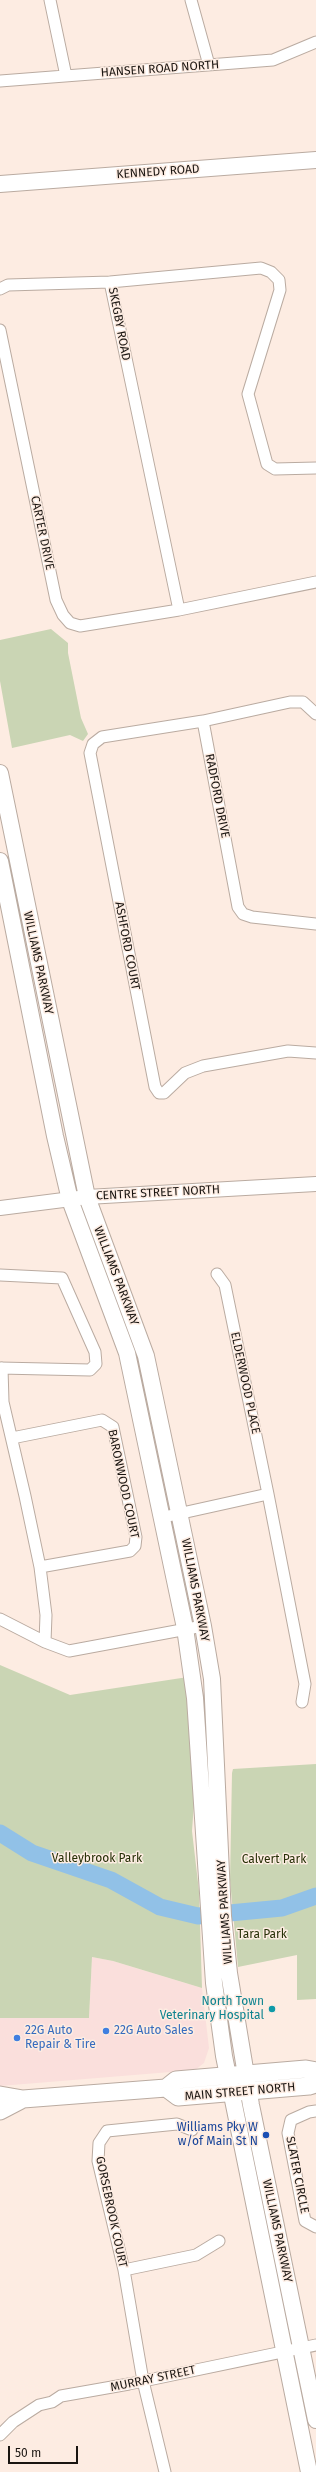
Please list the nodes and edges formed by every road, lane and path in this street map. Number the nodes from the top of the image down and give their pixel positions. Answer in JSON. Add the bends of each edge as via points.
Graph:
{"nodes":[{"id":1,"x":50,"y":0,"type":"edge"},
{"id":2,"x":191,"y":0,"type":"edge"},
{"id":3,"x":316,"y":42,"type":"edge"},
{"id":4,"x":209,"y":66,"type":"junction"},
{"id":5,"x":66,"y":76,"type":"junction"},
{"id":6,"x":0,"y":81,"type":"edge"},
{"id":7,"x":316,"y":160,"type":"edge"},
{"id":8,"x":0,"y":184,"type":"edge"},
{"id":9,"x":110,"y":282,"type":"junction"},
{"id":10,"x":0,"y":289,"type":"edge"},
{"id":11,"x":0,"y":330,"type":"edge"},
{"id":12,"x":316,"y":468,"type":"edge"},
{"id":13,"x":316,"y":582,"type":"edge"},
{"id":14,"x":179,"y":610,"type":"junction"},
{"id":15,"x":316,"y":714,"type":"edge"},
{"id":16,"x":203,"y":721,"type":"junction"},
{"id":17,"x":0,"y":774,"type":"edge"},
{"id":18,"x":0,"y":861,"type":"edge"},
{"id":19,"x":316,"y":924,"type":"edge"},
{"id":20,"x":316,"y":1054,"type":"edge"},
{"id":21,"x":316,"y":1184,"type":"edge"},
{"id":22,"x":87,"y":1197,"type":"junction"},
{"id":23,"x":70,"y":1200,"type":"junction"},
{"id":24,"x":0,"y":1208,"type":"edge"},
{"id":25,"x":217,"y":1274,"type":"dead end"},
{"id":26,"x":0,"y":1275,"type":"edge"},
{"id":27,"x":1,"y":1368,"type":"edge"},
{"id":28,"x":12,"y":1438,"type":"junction"},
{"id":29,"x":268,"y":1494,"type":"junction"},
{"id":30,"x":171,"y":1515,"type":"junction"},
{"id":31,"x":40,"y":1567,"type":"junction"},
{"id":32,"x":0,"y":1619,"type":"edge"},
{"id":33,"x":203,"y":1626,"type":"junction"},
{"id":34,"x":185,"y":1628,"type":"junction"},
{"id":35,"x":45,"y":1642,"type":"junction"},
{"id":36,"x":302,"y":1702,"type":"dead end"},
{"id":37,"x":215,"y":1891,"type":"junction"},
{"id":38,"x":218,"y":1941,"type":"junction"},
{"id":39,"x":316,"y":2071,"type":"edge"},
{"id":40,"x":245,"y":2074,"type":"junction"},
{"id":41,"x":228,"y":2076,"type":"junction"},
{"id":42,"x":316,"y":2084,"type":"edge"},
{"id":43,"x":166,"y":2088,"type":"junction"},
{"id":44,"x":248,"y":2091,"type":"junction"},
{"id":45,"x":231,"y":2093,"type":"junction"},
{"id":46,"x":0,"y":2095,"type":"edge"},
{"id":47,"x":23,"y":2099,"type":"junction"},
{"id":48,"x":0,"y":2111,"type":"edge"},
{"id":49,"x":316,"y":2111,"type":"edge"},
{"id":50,"x":192,"y":2130,"type":"dead end"},
{"id":51,"x":316,"y":2227,"type":"edge"},
{"id":52,"x":219,"y":2241,"type":"dead end"},
{"id":53,"x":124,"y":2270,"type":"junction"},
{"id":54,"x":309,"y":2346,"type":"edge"},
{"id":55,"x":283,"y":2352,"type":"junction"},
{"id":56,"x":144,"y":2381,"type":"junction"},
{"id":57,"x":316,"y":2420,"type":"edge"},
{"id":58,"x":0,"y":2435,"type":"edge"},
{"id":59,"x":166,"y":2472,"type":"edge"},
{"id":60,"x":309,"y":2472,"type":"edge"}],
"edges":[{"from":1,"to":5,"type":"street"},
{"from":2,"to":4,"type":"street"},
{"from":3,"to":4,"type":"street","name":"HANSEN ROAD NORTH","via":[[273,60]]},
{"from":4,"to":5,"type":"street","name":"HANSEN ROAD NORTH"},
{"from":5,"to":6,"type":"street","name":"HANSEN ROAD NORTH"},
{"from":7,"to":8,"type":"main road","name":"KENNEDY ROAD"},
{"from":9,"to":10,"type":"street","via":[[20,284]]},
{"from":9,"to":12,"type":"street","name":"SKEGBY ROAD","via":[[261,268],[271,272],[279,280],[280,290],[248,394],[268,464],[275,469]]},
{"from":9,"to":14,"type":"street","name":"SKEGBY ROAD"},
{"from":11,"to":14,"type":"street","name":"CARTER DRIVE","via":[[56,600],[63,615],[70,623],[80,626]]},
{"from":13,"to":14,"type":"street"},
{"from":15,"to":16,"type":"street","via":[[302,702],[290,702]]},
{"from":16,"to":19,"type":"street","name":"RADFORD DRIVE","via":[[238,907],[243,914],[252,917]]},
{"from":16,"to":20,"type":"street","name":"ASHFORD COURT","via":[[102,738],[93,744],[90,753],[155,1087],[159,1093],[164,1093],[186,1073],[203,1066],[288,1051]]},
{"from":17,"to":22,"type":"main road","name":"WILLIAMS PARKWAY"},
{"from":18,"to":23,"type":"main road","name":"WILLIAMS PARKWAY"},
{"from":21,"to":22,"type":"street","name":"CENTRE STREET NORTH"},
{"from":22,"to":23,"type":"street","name":"CENTRE STREET NORTH"},
{"from":22,"to":30,"type":"main road","name":"WILLIAMS PARKWAY","via":[[146,1356]]},
{"from":23,"to":24,"type":"street","name":"CENTRE STREET NORTH"},
{"from":23,"to":30,"type":"main road","name":"WILLIAMS PARKWAY","via":[[127,1353]]},
{"from":25,"to":29,"type":"street","name":"ELDERWOOD PLACE","via":[[224,1285]]},
{"from":26,"to":27,"type":"street","via":[[62,1278],[96,1352],[96,1364],[90,1370]]},
{"from":27,"to":28,"type":"street","via":[[3,1402]]},
{"from":28,"to":31,"type":"street"},
{"from":28,"to":31,"type":"street","name":"BARONWOOD COURT","via":[[102,1420],[113,1427],[136,1537],[135,1546],[130,1551]]},
{"from":29,"to":30,"type":"street"},
{"from":29,"to":36,"type":"street","name":"ELDERWOOD PLACE","via":[[305,1684]]},
{"from":30,"to":33,"type":"main road","name":"WILLIAMS PARKWAY"},
{"from":30,"to":34,"type":"main road","name":"WILLIAMS PARKWAY"},
{"from":31,"to":35,"type":"street","via":[[46,1615]]},
{"from":32,"to":35,"type":"street"},
{"from":33,"to":34,"type":"street"},
{"from":33,"to":37,"type":"main road","name":"WILLIAMS PARKWAY","via":[[212,1679]]},
{"from":34,"to":35,"type":"street","via":[[68,1651]]},
{"from":34,"to":37,"type":"main road","name":"WILLIAMS PARKWAY","via":[[195,1698]]},
{"from":37,"to":38,"type":"main road","name":"WILLIAMS PARKWAY"},
{"from":38,"to":40,"type":"main road","name":"WILLIAMS PARKWAY"},
{"from":38,"to":41,"type":"main road","name":"WILLIAMS PARKWAY","via":[[216,2000]]},
{"from":39,"to":40,"type":"main road","name":"MAIN STREET NORTH","via":[[306,2069]]},
{"from":40,"to":41,"type":"main road","name":"MAIN STREET NORTH"},
{"from":40,"to":44,"type":"main road","name":"WILLIAMS PARKWAY"},
{"from":41,"to":43,"type":"main road","name":"MAIN STREET NORTH","via":[[176,2080]]},
{"from":41,"to":45,"type":"main road","name":"WILLIAMS PARKWAY"},
{"from":42,"to":44,"type":"main road","name":"MAIN STREET NORTH"},
{"from":43,"to":45,"type":"main road","name":"MAIN STREET NORTH","via":[[178,2097]]},
{"from":43,"to":47,"type":"main road","name":"MAIN STREET NORTH"},
{"from":44,"to":45,"type":"main road","name":"MAIN STREET NORTH"},
{"from":44,"to":54,"type":"main road","name":"WILLIAMS PARKWAY"},
{"from":45,"to":55,"type":"main road","name":"WILLIAMS PARKWAY"},
{"from":46,"to":47,"type":"main road","name":"MAIN STREET NORTH"},
{"from":47,"to":48,"type":"main road","name":"MAIN STREET NORTH"},
{"from":49,"to":51,"type":"street","name":"SLATER CIRCLE","via":[[291,2120],[288,2133],[305,2221]]},
{"from":50,"to":53,"type":"street","name":"GORSEBROOK COURT","via":[[177,2124],[107,2130],[99,2143],[98,2161]]},
{"from":52,"to":53,"type":"street","via":[[196,2255]]},
{"from":53,"to":56,"type":"street","name":"GORSEBROOK COURT"},
{"from":54,"to":55,"type":"street","name":"MURRAY STREET"},
{"from":54,"to":57,"type":"main road","name":"WILLIAMS PARKWAY"},
{"from":55,"to":56,"type":"street","name":"MURRAY STREET"},
{"from":55,"to":60,"type":"main road","name":"WILLIAMS PARKWAY"},
{"from":56,"to":58,"type":"street","name":"MURRAY STREET","via":[[61,2396],[52,2402],[39,2405],[13,2422]]},
{"from":56,"to":59,"type":"street","name":"GORSEBROOK COURT"}]}
